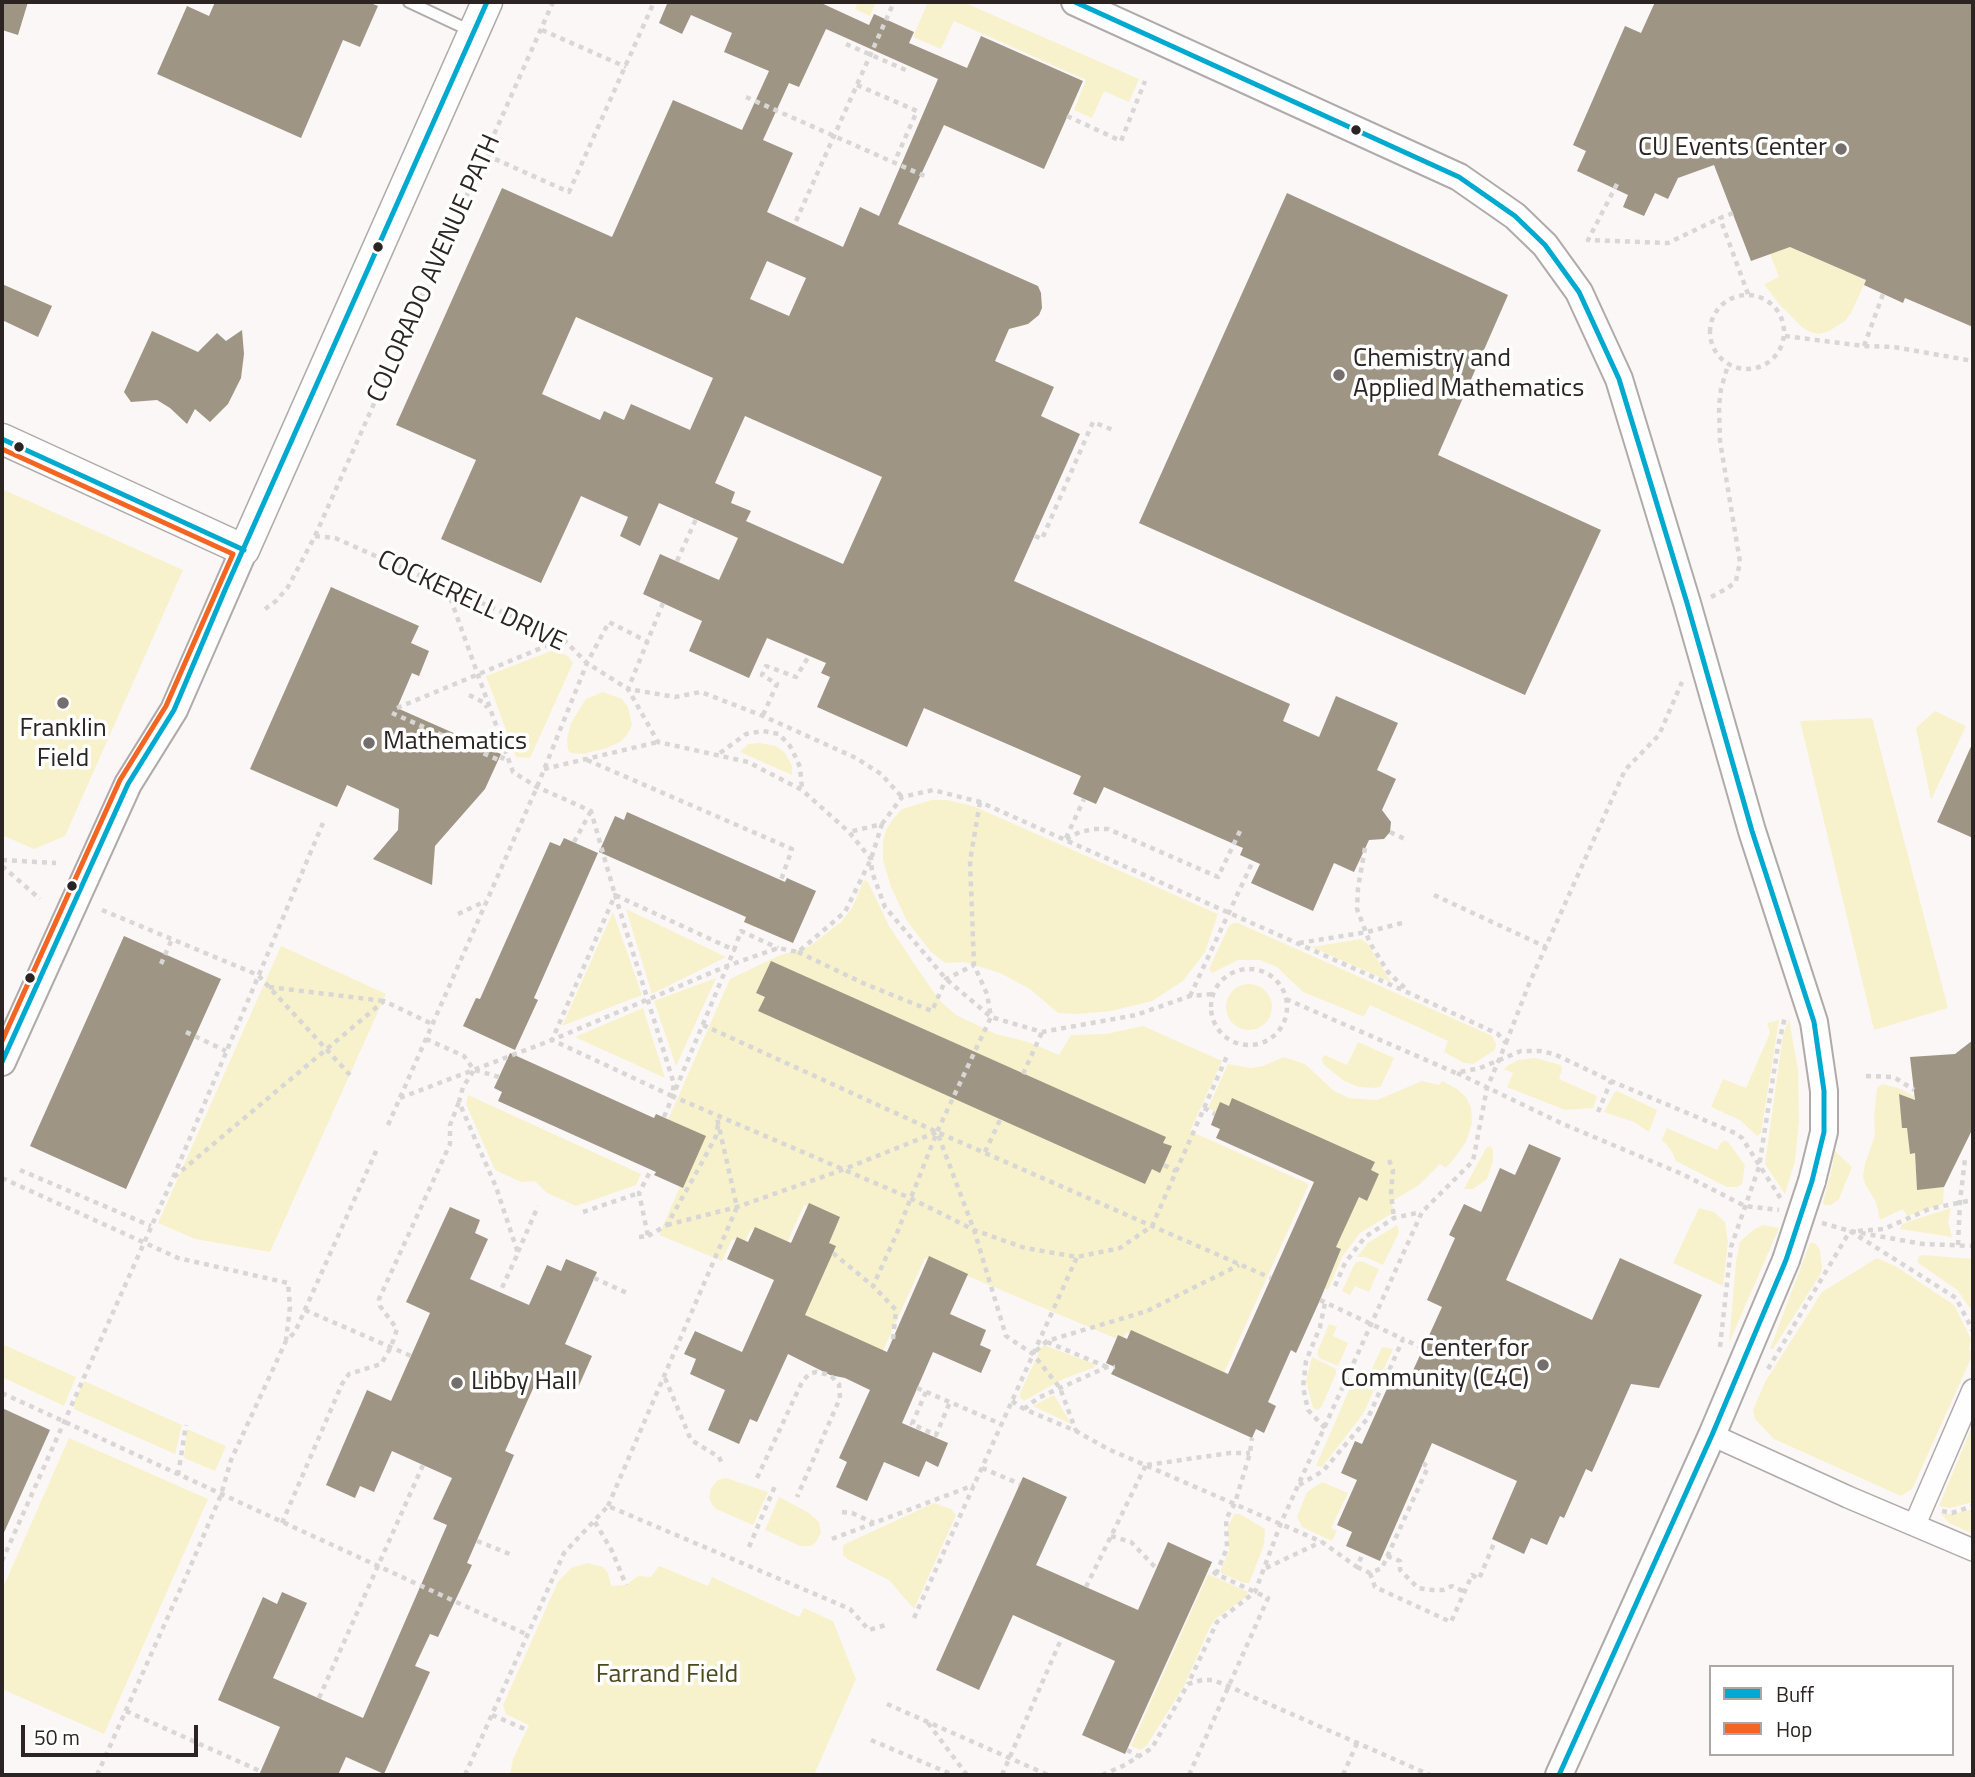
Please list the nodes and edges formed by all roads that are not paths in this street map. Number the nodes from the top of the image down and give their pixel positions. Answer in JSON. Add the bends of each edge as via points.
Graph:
{"nodes":[{"id":1,"x":409,"y":2,"type":"edge"},
{"id":2,"x":487,"y":2,"type":"edge"},
{"id":3,"x":1075,"y":2,"type":"edge"},
{"id":4,"x":473,"y":33,"type":"junction"},
{"id":5,"x":2,"y":439,"type":"edge"},
{"id":6,"x":244,"y":550,"type":"junction"},
{"id":7,"x":2,"y":1062,"type":"edge"},
{"id":8,"x":1973,"y":1390,"type":"edge"},
{"id":9,"x":1712,"y":1435,"type":"junction"},
{"id":10,"x":1918,"y":1515,"type":"junction"},
{"id":11,"x":1973,"y":1550,"type":"edge"},
{"id":12,"x":1559,"y":1775,"type":"edge"}],
"edges":[{"from":1,"to":4,"type":"lane"},
{"from":2,"to":4,"type":"main road"},
{"from":3,"to":9,"type":"street","bridge":true,"via":[[1459,177],[1515,216],[1545,245],[1578,292],[1619,379],[1752,831],[1814,1022],[1824,1091],[1824,1132],[1812,1181],[1786,1260]]},
{"from":4,"to":6,"type":"main road"},
{"from":5,"to":6,"type":"main road"},
{"from":6,"to":7,"type":"street","via":[[174,710],[128,784]]},
{"from":8,"to":10,"type":"street"},
{"from":9,"to":10,"type":"street","via":[[1849,1497]]},
{"from":9,"to":12,"type":"street"},
{"from":10,"to":11,"type":"street"}]}
